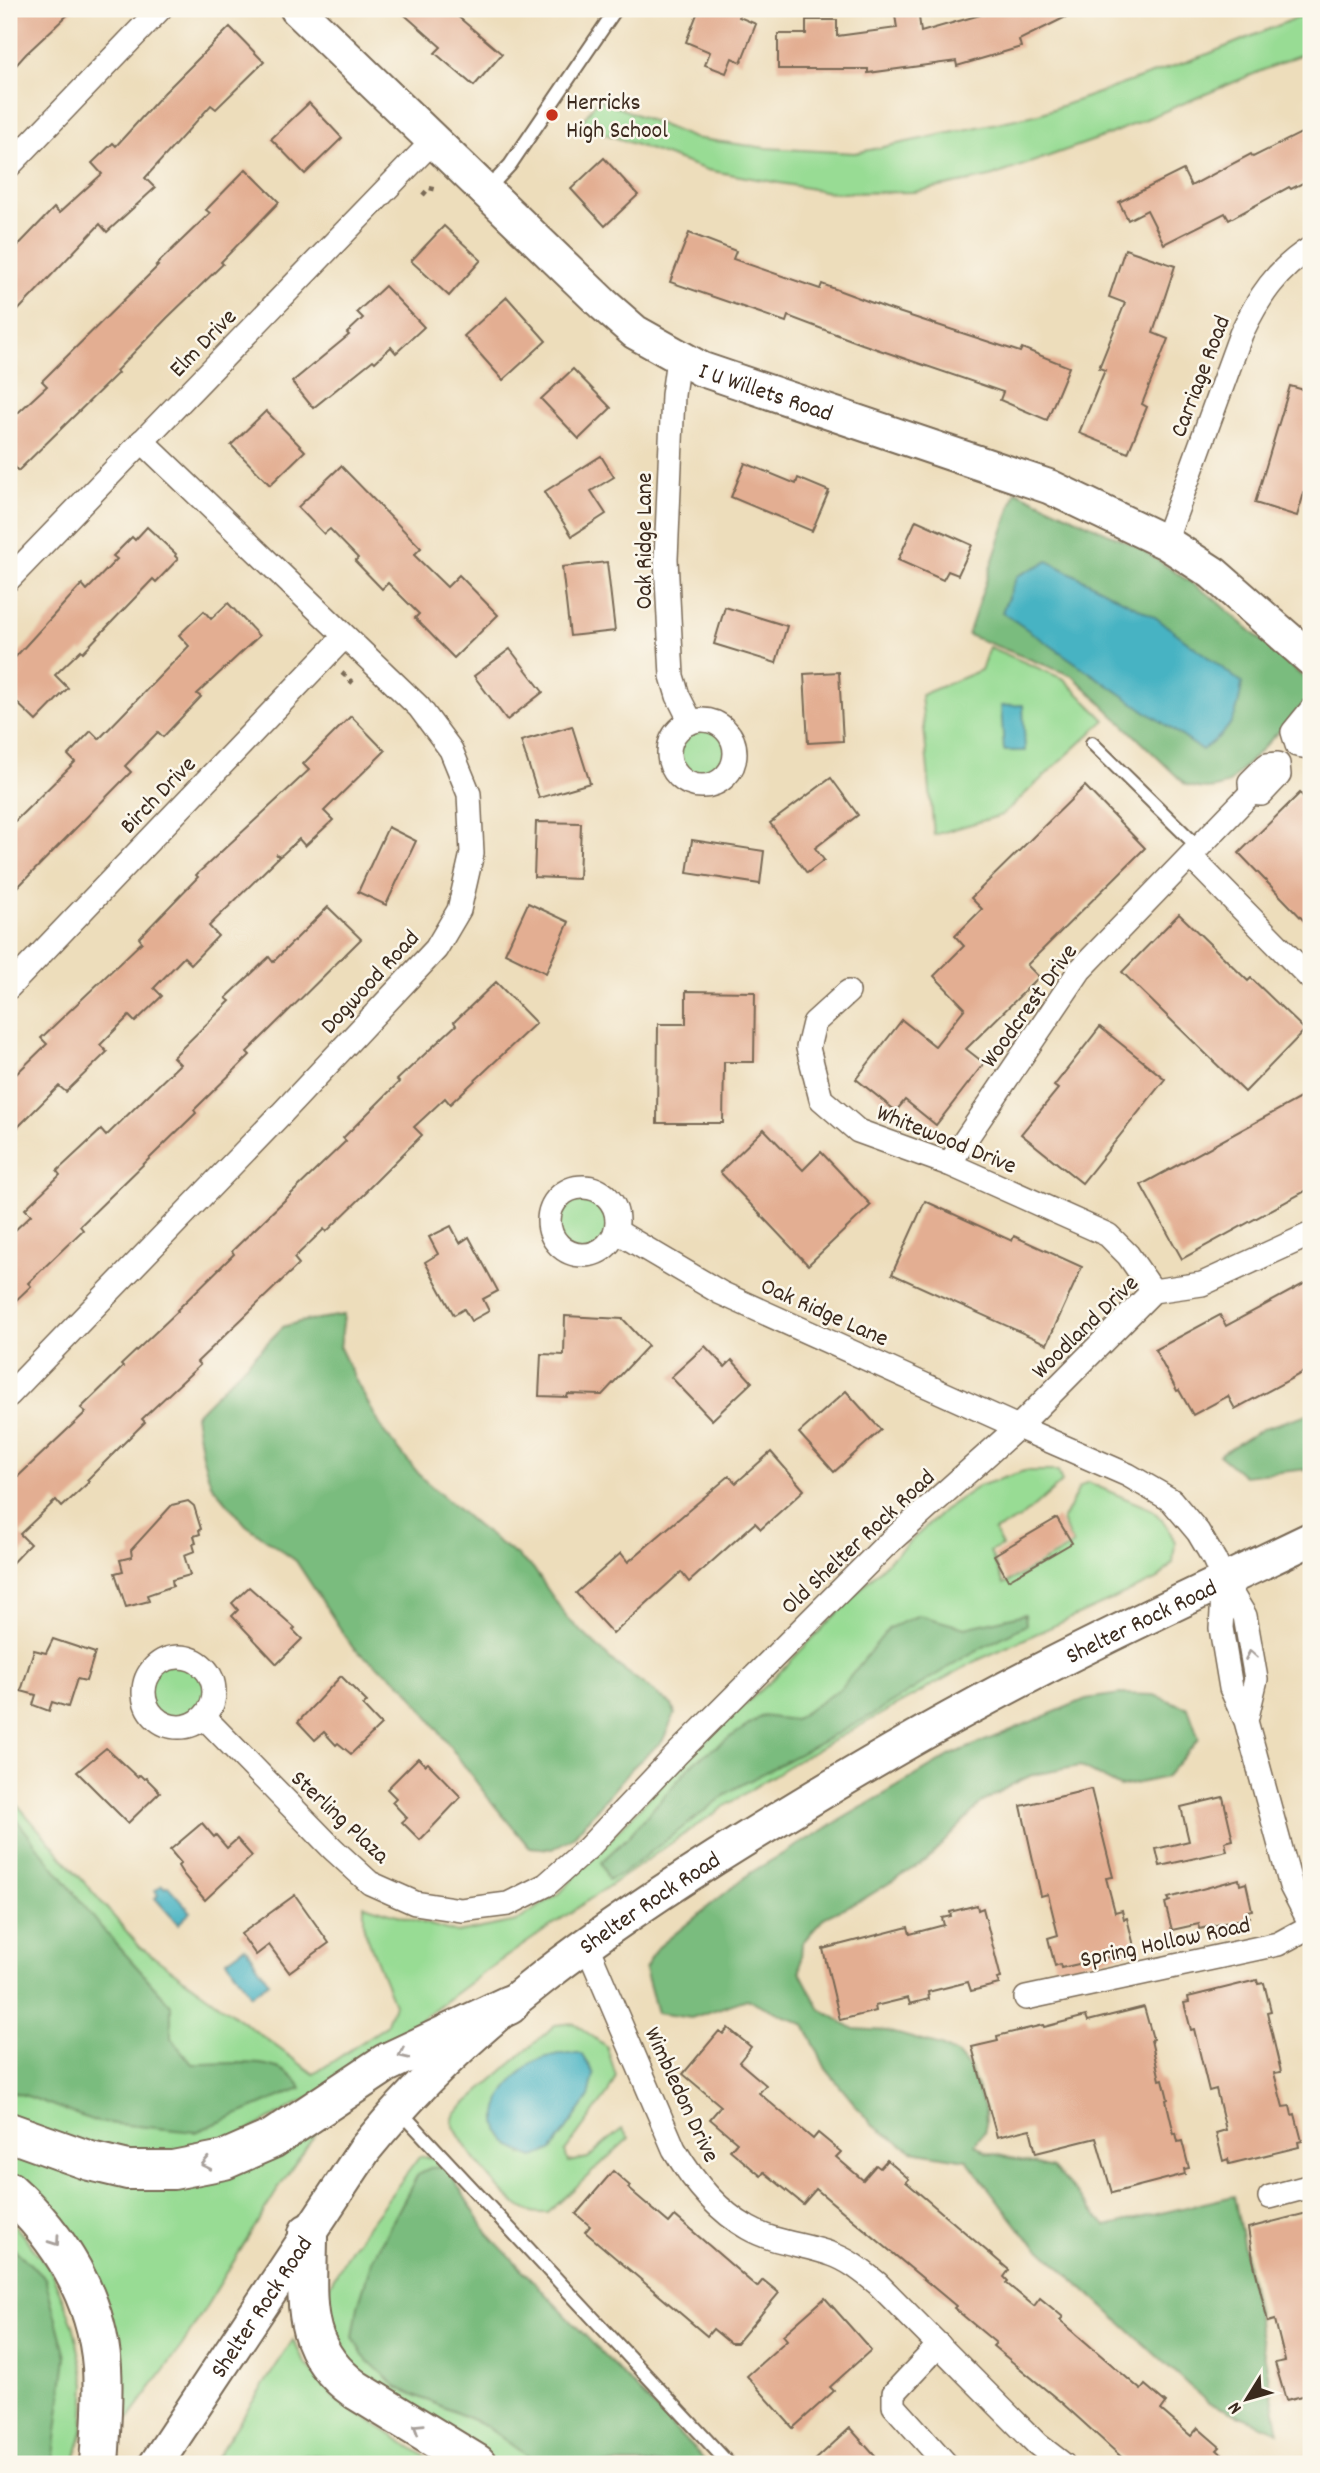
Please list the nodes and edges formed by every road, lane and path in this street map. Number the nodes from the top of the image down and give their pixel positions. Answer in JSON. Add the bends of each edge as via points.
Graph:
{"nodes":[{"id":1,"x":160,"y":9,"type":"edge"},
{"id":2,"x":297,"y":9,"type":"edge"},
{"id":3,"x":616,"y":9,"type":"edge"},
{"id":4,"x":433,"y":141,"type":"junction"},
{"id":5,"x":9,"y":166,"type":"edge"},
{"id":6,"x":438,"y":190,"type":"dead end"},
{"id":7,"x":486,"y":192,"type":"junction"},
{"id":8,"x":423,"y":195,"type":"dead end"},
{"id":9,"x":1311,"y":248,"type":"edge"},
{"id":10,"x":678,"y":358,"type":"junction"},
{"id":11,"x":142,"y":442,"type":"junction"},
{"id":12,"x":1165,"y":542,"type":"junction"},
{"id":13,"x":9,"y":579,"type":"edge"},
{"id":14,"x":344,"y":637,"type":"junction"},
{"id":15,"x":1311,"y":659,"type":"edge"},
{"id":16,"x":342,"y":673,"type":"dead end"},
{"id":17,"x":353,"y":683,"type":"dead end"},
{"id":18,"x":1311,"y":710,"type":"edge"},
{"id":19,"x":691,"y":722,"type":"dead end"},
{"id":20,"x":1092,"y":743,"type":"dead end"},
{"id":21,"x":1304,"y":744,"type":"edge"},
{"id":22,"x":1195,"y":853,"type":"junction"},
{"id":23,"x":1311,"y":979,"type":"edge"},
{"id":24,"x":9,"y":987,"type":"edge"},
{"id":25,"x":848,"y":992,"type":"dead end"},
{"id":26,"x":949,"y":1164,"type":"junction"},
{"id":27,"x":616,"y":1231,"type":"dead end"},
{"id":28,"x":1311,"y":1234,"type":"edge"},
{"id":29,"x":1153,"y":1291,"type":"junction"},
{"id":30,"x":9,"y":1395,"type":"edge"},
{"id":31,"x":1018,"y":1427,"type":"junction"},
{"id":32,"x":1311,"y":1539,"type":"edge"},
{"id":33,"x":1224,"y":1581,"type":"junction"},
{"id":34,"x":204,"y":1717,"type":"dead end"},
{"id":35,"x":546,"y":1885,"type":"joint"},
{"id":36,"x":1311,"y":1926,"type":"edge"},
{"id":37,"x":587,"y":1946,"type":"junction"},
{"id":38,"x":1026,"y":1998,"type":"dead end"},
{"id":39,"x":509,"y":2005,"type":"junction"},
{"id":40,"x":398,"y":2109,"type":"junction"},
{"id":41,"x":9,"y":2132,"type":"edge"},
{"id":42,"x":1311,"y":2186,"type":"edge"},
{"id":43,"x":9,"y":2191,"type":"edge"},
{"id":44,"x":1270,"y":2197,"type":"dead end"},
{"id":45,"x":308,"y":2233,"type":"junction"},
{"id":46,"x":939,"y":2345,"type":"junction"},
{"id":47,"x":99,"y":2464,"type":"edge"},
{"id":48,"x":156,"y":2464,"type":"edge"},
{"id":49,"x":477,"y":2464,"type":"edge"},
{"id":50,"x":729,"y":2464,"type":"edge"},
{"id":51,"x":946,"y":2464,"type":"edge"},
{"id":52,"x":1063,"y":2464,"type":"edge"}],
"edges":[{"from":1,"to":5,"type":"street"},
{"from":2,"to":4,"type":"main road","name":"I U Willets Road"},
{"from":3,"to":7,"type":"lane","via":[[510,165]]},
{"from":4,"to":7,"type":"main road","name":"I U Willets Road"},
{"from":4,"to":11,"type":"street","name":"Elm Drive"},
{"from":6,"to":8,"type":"path","via":[[429,188]]},
{"from":7,"to":10,"type":"main road","name":"I U Willets Road","via":[[635,332]]},
{"from":9,"to":12,"type":"street","name":"Carriage Road","via":[[1281,270],[1255,304]]},
{"from":10,"to":12,"type":"main road","name":"I U Willets Road","via":[[1050,487]]},
{"from":10,"to":19,"type":"street","name":"Oak Ridge Lane","via":[[666,559],[672,676]]},
{"from":11,"to":13,"type":"street","name":"Elm Drive"},
{"from":11,"to":14,"type":"street","name":"Dogwood Road"},
{"from":12,"to":15,"type":"main road","name":"I U Willets Road","via":[[1213,573]]},
{"from":14,"to":24,"type":"street","name":"Birch Drive"},
{"from":14,"to":30,"type":"street","name":"Dogwood Road","via":[[419,707],[451,750],[468,794],[472,853],[459,910],[436,949]]},
{"from":16,"to":17,"type":"path"},
{"from":18,"to":21,"type":"street","via":[[1293,732]]},
{"from":20,"to":22,"type":"lane"},
{"from":21,"to":22,"type":"street","name":"Woodcrest Drive","via":[[1253,778],[1251,793]]},
{"from":22,"to":23,"type":"street"},
{"from":22,"to":26,"type":"street","name":"Woodcrest Drive","via":[[1080,971]]},
{"from":25,"to":26,"type":"street","name":"Whitewood Drive","via":[[814,1023],[808,1048],[821,1098],[858,1131]]},
{"from":26,"to":29,"type":"street","name":"Whitewood Drive","via":[[1108,1235]]},
{"from":27,"to":31,"type":"street","name":"Oak Ridge Lane","via":[[721,1293]]},
{"from":28,"to":29,"type":"street","name":"Woodland Drive","via":[[1202,1284]]},
{"from":29,"to":31,"type":"street","name":"Woodland Drive"},
{"from":31,"to":33,"type":"street","via":[[1128,1475],[1171,1500],[1198,1532]]},
{"from":31,"to":35,"type":"street","name":"Old Shelter Rock Road","via":[[883,1548]]},
{"from":32,"to":33,"type":"main road","name":"Shelter Rock Road"},
{"from":33,"to":36,"type":"street","via":[[1245,1616],[1256,1679],[1246,1721],[1291,1886]]},
{"from":33,"to":37,"type":"main road","name":"Shelter Rock Road","via":[[971,1706],[863,1766],[671,1885]]},
{"from":34,"to":35,"type":"street","name":"Sterling Plaza","via":[[370,1883],[415,1903],[461,1910],[508,1904]]},
{"from":36,"to":38,"type":"street","name":"Spring Hollow Road","via":[[1278,1944]]},
{"from":37,"to":39,"type":"main road","name":"Shelter Rock Road"},
{"from":37,"to":46,"type":"street","name":"Wimbledon Drive","via":[[674,2149],[691,2177],[720,2209],[749,2229],[832,2254],[853,2265]]},
{"from":39,"to":40,"type":"main road","name":"Shelter Rock Road"},
{"from":39,"to":41,"type":"highway","one_way":true,"via":[[386,2063],[272,2139],[224,2160],[173,2170],[128,2170]]},
{"from":40,"to":45,"type":"main road","name":"Shelter Rock Road"},
{"from":40,"to":50,"type":"lane"},
{"from":42,"to":44,"type":"street"},
{"from":43,"to":47,"type":"highway","one_way":true,"via":[[54,2240],[78,2280],[95,2323],[102,2377]]},
{"from":45,"to":48,"type":"main road","name":"Shelter Rock Road"},
{"from":49,"to":45,"type":"highway","one_way":true,"via":[[356,2390],[325,2361],[309,2316]]},
{"from":46,"to":51,"type":"street","via":[[894,2393],[894,2406]]},
{"from":46,"to":52,"type":"street","name":"Wimbledon Drive","via":[[1037,2444]]}]}
